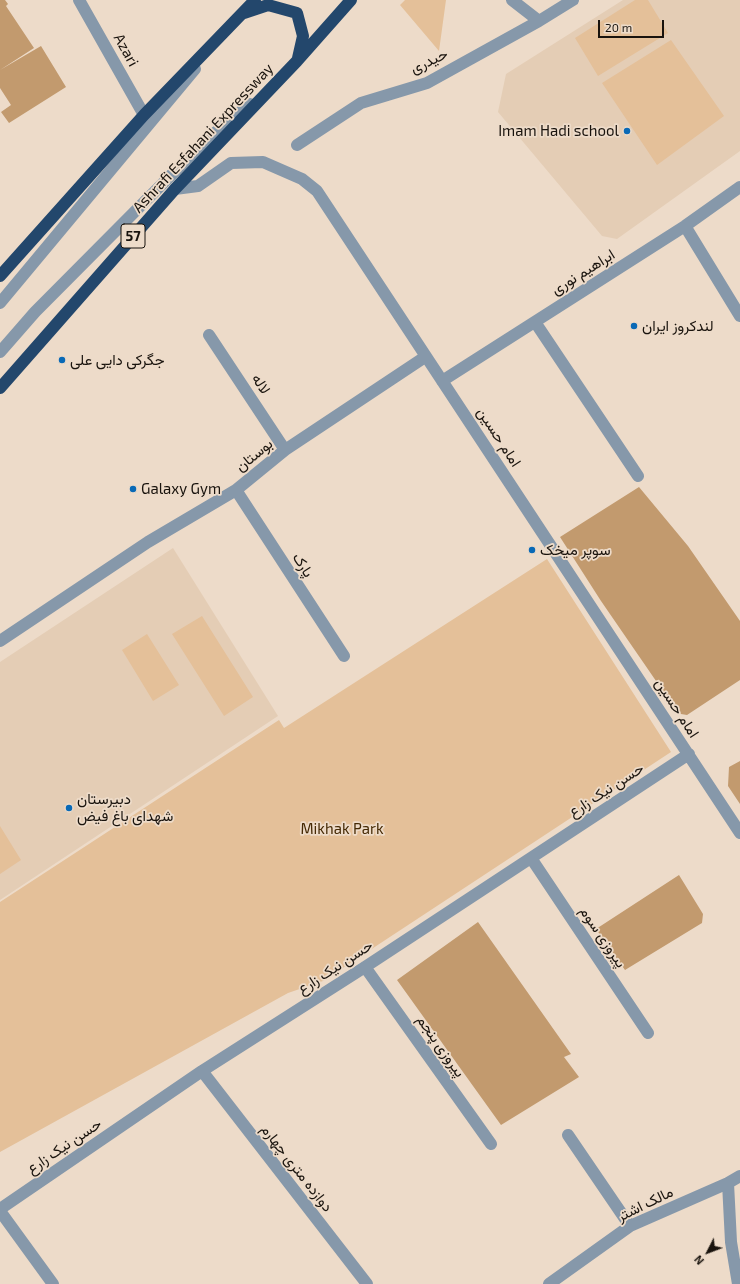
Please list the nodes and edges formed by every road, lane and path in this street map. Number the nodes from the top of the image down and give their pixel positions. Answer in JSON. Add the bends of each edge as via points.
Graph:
{"nodes":[{"id":1,"x":79,"y":0,"type":"edge"},
{"id":2,"x":255,"y":0,"type":"edge"},
{"id":3,"x":351,"y":0,"type":"edge"},
{"id":4,"x":512,"y":0,"type":"edge"},
{"id":5,"x":573,"y":0,"type":"edge"},
{"id":6,"x":241,"y":14,"type":"junction"},
{"id":7,"x":539,"y":21,"type":"junction"},
{"id":8,"x":297,"y":61,"type":"junction"},
{"id":9,"x":271,"y":88,"type":"junction"},
{"id":10,"x":144,"y":115,"type":"junction"},
{"id":11,"x":297,"y":145,"type":"dead end"},
{"id":12,"x":740,"y":187,"type":"edge"},
{"id":13,"x":175,"y":189,"type":"junction"},
{"id":14,"x":685,"y":226,"type":"junction"},
{"id":15,"x":0,"y":276,"type":"edge"},
{"id":16,"x":0,"y":302,"type":"edge"},
{"id":17,"x":740,"y":316,"type":"edge"},
{"id":18,"x":535,"y":322,"type":"junction"},
{"id":19,"x":209,"y":335,"type":"dead end"},
{"id":20,"x":0,"y":352,"type":"edge"},
{"id":21,"x":425,"y":357,"type":"junction"},
{"id":22,"x":442,"y":381,"type":"junction"},
{"id":23,"x":0,"y":388,"type":"edge"},
{"id":24,"x":285,"y":450,"type":"junction"},
{"id":25,"x":638,"y":476,"type":"dead end"},
{"id":26,"x":236,"y":490,"type":"junction"},
{"id":27,"x":0,"y":641,"type":"edge"},
{"id":28,"x":344,"y":656,"type":"dead end"},
{"id":29,"x":689,"y":754,"type":"junction"},
{"id":30,"x":740,"y":833,"type":"edge"},
{"id":31,"x":531,"y":858,"type":"junction"},
{"id":32,"x":365,"y":967,"type":"junction"},
{"id":33,"x":648,"y":1033,"type":"dead end"},
{"id":34,"x":202,"y":1071,"type":"junction"},
{"id":35,"x":568,"y":1135,"type":"dead end"},
{"id":36,"x":491,"y":1144,"type":"dead end"},
{"id":37,"x":740,"y":1176,"type":"edge"},
{"id":38,"x":728,"y":1183,"type":"junction"},
{"id":39,"x":0,"y":1210,"type":"edge"},
{"id":40,"x":630,"y":1226,"type":"junction"},
{"id":41,"x":735,"y":1241,"type":"edge"},
{"id":42,"x":53,"y":1284,"type":"edge"},
{"id":43,"x":367,"y":1284,"type":"edge"},
{"id":44,"x":549,"y":1284,"type":"edge"},
{"id":45,"x":738,"y":1284,"type":"edge"}],
"edges":[{"from":1,"to":10,"type":"street","name":"Azari"},
{"from":2,"to":6,"type":"highway"},
{"from":3,"to":8,"type":"highway","name":"Ashrafi Esfahani Expressway","number":"57"},
{"from":4,"to":7,"type":"street"},
{"from":5,"to":7,"type":"street","name":"حیدری"},
{"from":6,"to":8,"type":"highway","via":[[268,6],[297,13],[303,36]]},
{"from":6,"to":10,"type":"highway"},
{"from":6,"to":16,"type":"street"},
{"from":7,"to":11,"type":"street","name":"حیدری","via":[[427,83],[360,103]]},
{"from":8,"to":9,"type":"highway","name":"Ashrafi Esfahani Expressway","number":"57"},
{"from":9,"to":13,"type":"highway","name":"Ashrafi Esfahani Expressway","number":"57"},
{"from":9,"to":20,"type":"street","via":[[204,142],[35,312]]},
{"from":10,"to":15,"type":"highway"},
{"from":12,"to":14,"type":"street","name":"ابراهیم نوری"},
{"from":13,"to":21,"type":"street","name":"امام حسین","via":[[198,186],[231,163],[263,162],[302,179],[317,191]]},
{"from":13,"to":23,"type":"highway","name":"Ashrafi Esfahani Expressway","number":"57"},
{"from":14,"to":17,"type":"street"},
{"from":14,"to":18,"type":"street","name":"ابراهیم نوری"},
{"from":18,"to":22,"type":"street","name":"ابراهیم نوری"},
{"from":18,"to":25,"type":"street"},
{"from":19,"to":24,"type":"street","name":"لاله"},
{"from":21,"to":22,"type":"street","name":"امام حسین"},
{"from":21,"to":24,"type":"street","name":"بوستان"},
{"from":22,"to":29,"type":"street","name":"امام حسین"},
{"from":24,"to":26,"type":"street","name":"بوستان"},
{"from":26,"to":27,"type":"street","name":"بوستان","via":[[148,542]]},
{"from":26,"to":28,"type":"street","name":"پارک"},
{"from":29,"to":30,"type":"street","name":"امام حسین"},
{"from":29,"to":31,"type":"street","name":"حسن نیک زارع"},
{"from":31,"to":32,"type":"street","name":"حسن نیک زارع"},
{"from":31,"to":33,"type":"street","name":"پیروزی سوم"},
{"from":32,"to":34,"type":"street","name":"حسن نیک زارع"},
{"from":32,"to":36,"type":"street","name":"پیروزی پنجم"},
{"from":34,"to":39,"type":"street","name":"حسن نیک زارع"},
{"from":34,"to":43,"type":"street","name":"دوازده متری چهارم"},
{"from":35,"to":40,"type":"street"},
{"from":37,"to":38,"type":"street","name":"مالک اشتر"},
{"from":38,"to":40,"type":"street","name":"مالک اشتر"},
{"from":38,"to":41,"type":"street"},
{"from":39,"to":42,"type":"street"},
{"from":40,"to":44,"type":"street","name":"مالک اشتر"},
{"from":41,"to":45,"type":"street"}]}
